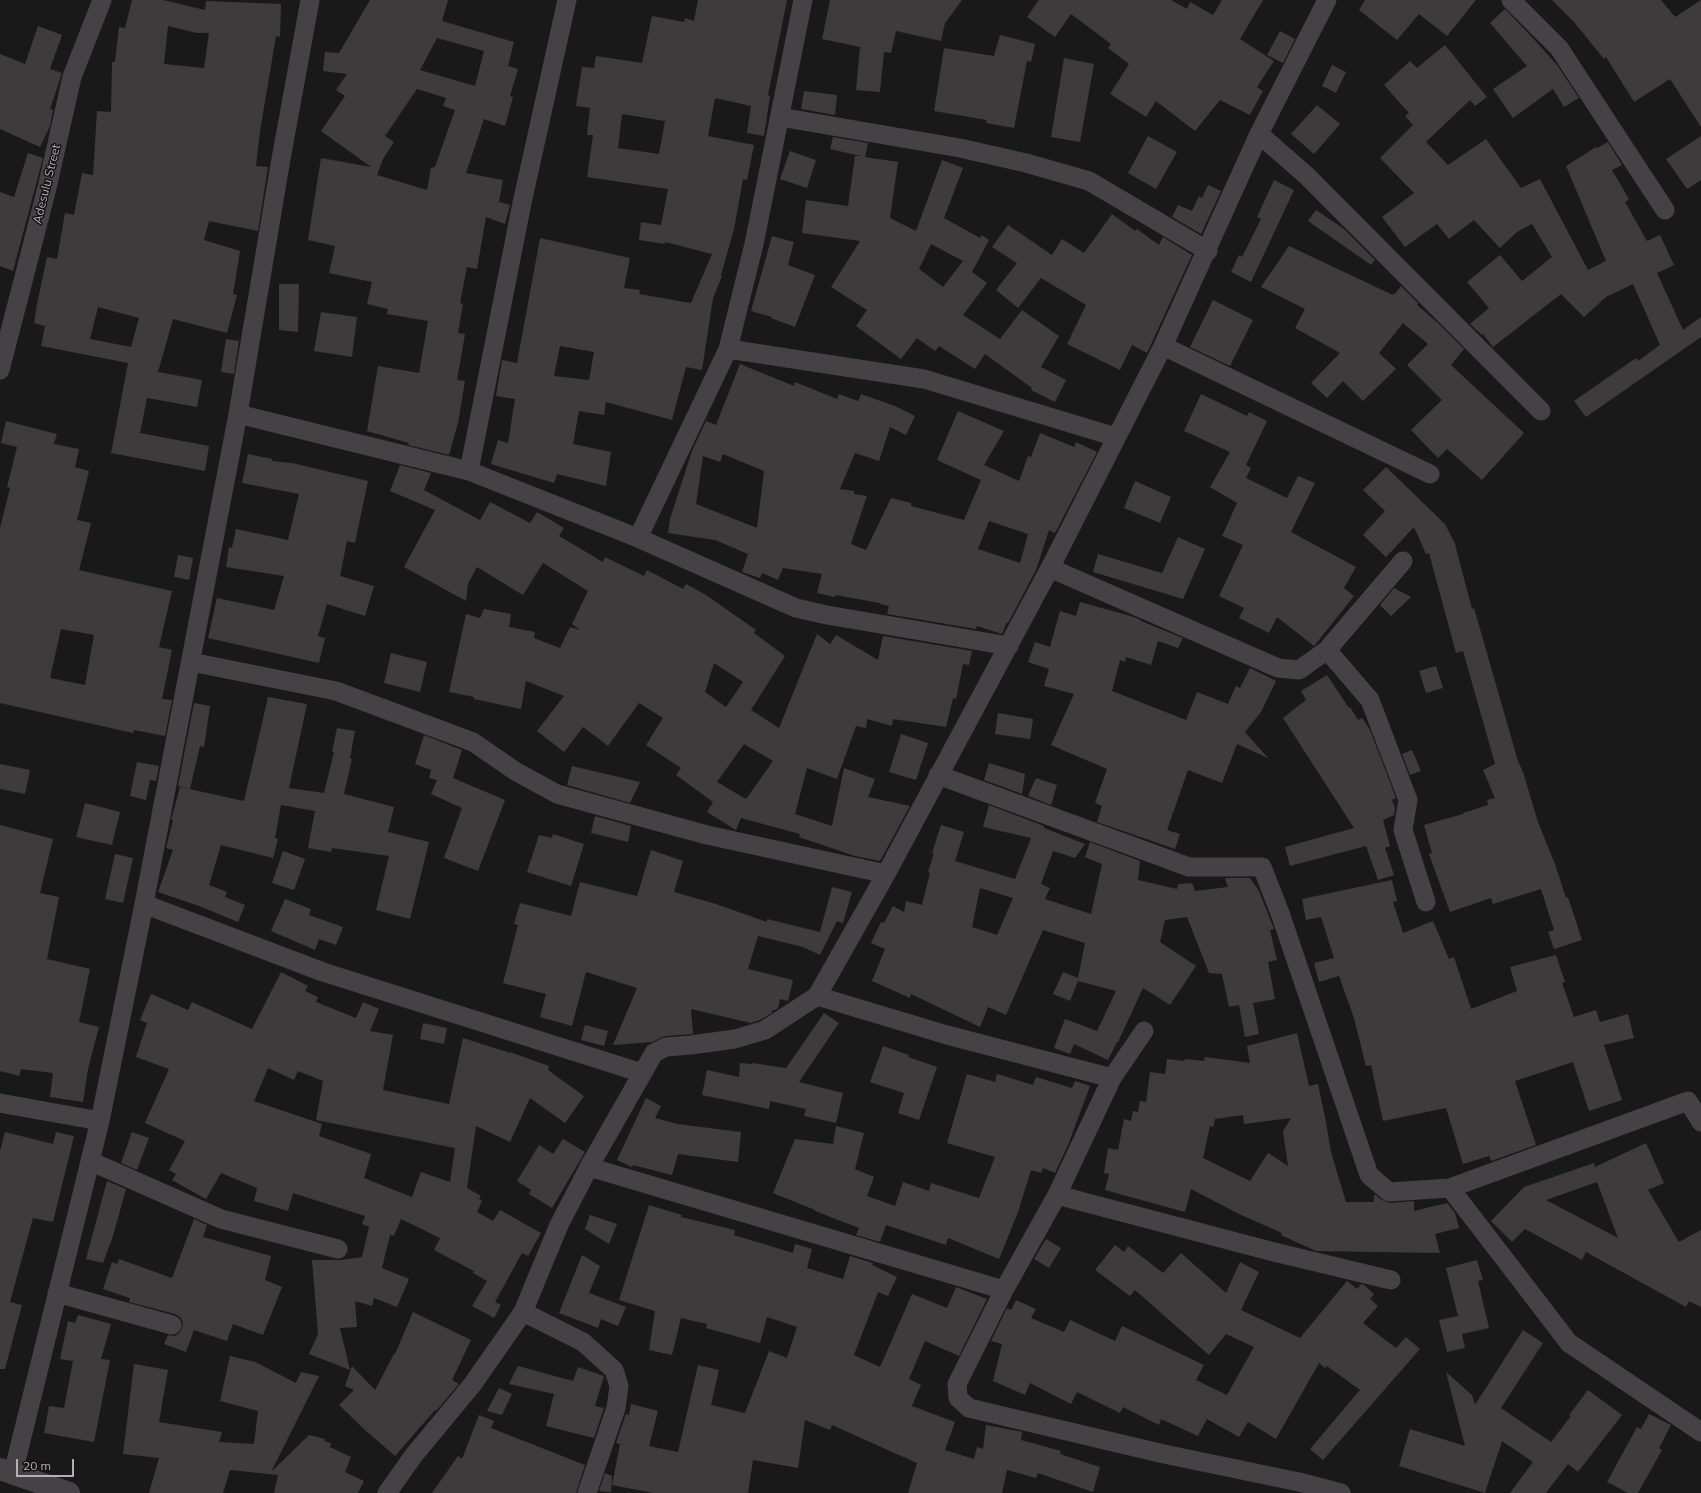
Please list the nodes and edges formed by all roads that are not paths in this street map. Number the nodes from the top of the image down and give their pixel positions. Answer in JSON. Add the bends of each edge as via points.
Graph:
{"nodes":[{"id":1,"x":102,"y":0,"type":"edge"},
{"id":2,"x":310,"y":0,"type":"edge"},
{"id":3,"x":567,"y":0,"type":"edge"},
{"id":4,"x":803,"y":0,"type":"edge"},
{"id":5,"x":1327,"y":0,"type":"edge"},
{"id":6,"x":1511,"y":0,"type":"edge"},
{"id":7,"x":780,"y":117,"type":"junction"},
{"id":8,"x":1259,"y":134,"type":"junction"},
{"id":9,"x":1665,"y":210,"type":"dead end"},
{"id":10,"x":1208,"y":251,"type":"junction"},
{"id":11,"x":1164,"y":346,"type":"junction"},
{"id":12,"x":728,"y":349,"type":"junction"},
{"id":13,"x":0,"y":370,"type":"edge"},
{"id":14,"x":1541,"y":411,"type":"dead end"},
{"id":15,"x":238,"y":414,"type":"junction"},
{"id":16,"x":1116,"y":437,"type":"junction"},
{"id":17,"x":470,"y":471,"type":"junction"},
{"id":18,"x":1430,"y":474,"type":"dead end"},
{"id":19,"x":638,"y":538,"type":"junction"},
{"id":20,"x":1403,"y":561,"type":"dead end"},
{"id":21,"x":1050,"y":568,"type":"junction"},
{"id":22,"x":1009,"y":646,"type":"junction"},
{"id":23,"x":1327,"y":650,"type":"junction"},
{"id":24,"x":191,"y":662,"type":"junction"},
{"id":25,"x":938,"y":775,"type":"junction"},
{"id":26,"x":886,"y":874,"type":"junction"},
{"id":27,"x":1426,"y":902,"type":"dead end"},
{"id":28,"x":144,"y":904,"type":"junction"},
{"id":29,"x":817,"y":996,"type":"junction"},
{"id":30,"x":1144,"y":1031,"type":"dead end"},
{"id":31,"x":642,"y":1073,"type":"junction"},
{"id":32,"x":1112,"y":1078,"type":"junction"},
{"id":33,"x":0,"y":1103,"type":"edge"},
{"id":34,"x":100,"y":1122,"type":"junction"},
{"id":35,"x":1701,"y":1122,"type":"edge"},
{"id":36,"x":90,"y":1161,"type":"junction"},
{"id":37,"x":589,"y":1167,"type":"junction"},
{"id":38,"x":1450,"y":1188,"type":"junction"},
{"id":39,"x":1057,"y":1195,"type":"junction"},
{"id":40,"x":338,"y":1249,"type":"dead end"},
{"id":41,"x":1391,"y":1280,"type":"dead end"},
{"id":42,"x":1004,"y":1290,"type":"junction"},
{"id":43,"x":57,"y":1292,"type":"junction"},
{"id":44,"x":523,"y":1312,"type":"junction"},
{"id":45,"x":172,"y":1325,"type":"dead end"},
{"id":46,"x":1701,"y":1432,"type":"edge"},
{"id":47,"x":6,"y":1471,"type":"edge"},
{"id":48,"x":69,"y":1493,"type":"edge"},
{"id":49,"x":387,"y":1493,"type":"edge"},
{"id":50,"x":587,"y":1493,"type":"edge"},
{"id":51,"x":1341,"y":1493,"type":"edge"}],
"edges":[{"from":1,"to":13,"type":"street","name":"Adesulu Street","via":[[72,78],[47,188]]},
{"from":2,"to":15,"type":"street"},
{"from":3,"to":17,"type":"street","via":[[522,203]]},
{"from":4,"to":7,"type":"street"},
{"from":5,"to":8,"type":"street"},
{"from":6,"to":9,"type":"street","via":[[1559,48]]},
{"from":7,"to":10,"type":"street","via":[[960,148],[1089,181]]},
{"from":7,"to":12,"type":"street","via":[[754,244]]},
{"from":8,"to":10,"type":"street"},
{"from":8,"to":14,"type":"street","via":[[1307,176]]},
{"from":10,"to":11,"type":"street"},
{"from":11,"to":16,"type":"street"},
{"from":11,"to":18,"type":"street"},
{"from":12,"to":16,"type":"street","via":[[924,379]]},
{"from":12,"to":19,"type":"street"},
{"from":15,"to":17,"type":"street"},
{"from":15,"to":24,"type":"street"},
{"from":16,"to":21,"type":"street"},
{"from":17,"to":19,"type":"street"},
{"from":19,"to":22,"type":"street","via":[[796,608]]},
{"from":20,"to":23,"type":"street"},
{"from":21,"to":22,"type":"street"},
{"from":21,"to":23,"type":"street","via":[[1278,668],[1299,670]]},
{"from":22,"to":25,"type":"street"},
{"from":23,"to":27,"type":"street","via":[[1370,700],[1408,800],[1402,830]]},
{"from":24,"to":26,"type":"street","via":[[343,694],[473,742],[515,772],[557,794],[707,835]]},
{"from":24,"to":28,"type":"street"},
{"from":25,"to":26,"type":"street"},
{"from":25,"to":38,"type":"street","via":[[1189,866],[1262,867],[1370,1176],[1389,1192]]},
{"from":26,"to":29,"type":"street"},
{"from":28,"to":31,"type":"street","via":[[323,972]]},
{"from":28,"to":34,"type":"street"},
{"from":29,"to":31,"type":"street","via":[[765,1030],[735,1039],[659,1049]]},
{"from":29,"to":32,"type":"street","via":[[947,1035]]},
{"from":30,"to":32,"type":"street"},
{"from":31,"to":37,"type":"street"},
{"from":32,"to":39,"type":"street"},
{"from":33,"to":34,"type":"street"},
{"from":34,"to":36,"type":"street"},
{"from":35,"to":38,"type":"street","via":[[1688,1101]]},
{"from":36,"to":40,"type":"street","via":[[221,1219]]},
{"from":36,"to":43,"type":"street"},
{"from":37,"to":42,"type":"street"},
{"from":37,"to":44,"type":"street","via":[[559,1226]]},
{"from":38,"to":46,"type":"street","via":[[1568,1343]]},
{"from":39,"to":41,"type":"street"},
{"from":39,"to":42,"type":"street"},
{"from":42,"to":51,"type":"street","via":[[957,1384],[958,1398],[969,1408]]},
{"from":43,"to":45,"type":"street"},
{"from":43,"to":47,"type":"street"},
{"from":44,"to":49,"type":"street","via":[[472,1384],[414,1455]]},
{"from":44,"to":50,"type":"street","via":[[584,1342],[614,1370],[619,1386],[616,1408]]},
{"from":47,"to":48,"type":"street"}]}
